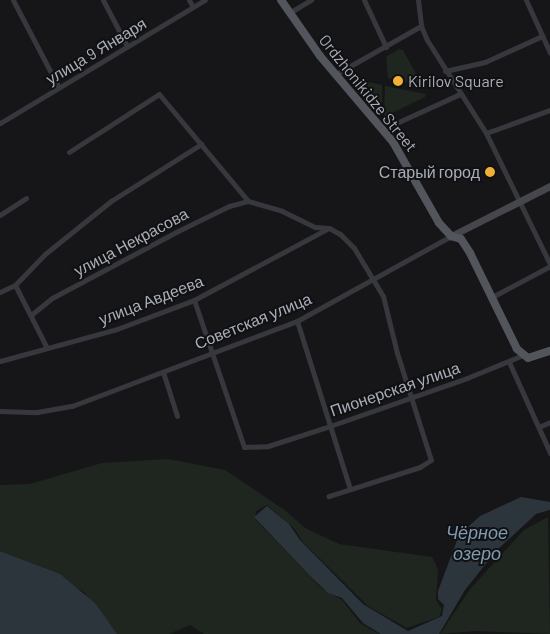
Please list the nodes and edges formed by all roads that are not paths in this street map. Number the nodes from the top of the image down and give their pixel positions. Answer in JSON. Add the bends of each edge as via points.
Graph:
{"nodes":[{"id":1,"x":13,"y":0,"type":"edge"},
{"id":2,"x":103,"y":0,"type":"edge"},
{"id":3,"x":189,"y":0,"type":"edge"},
{"id":4,"x":204,"y":0,"type":"edge"},
{"id":5,"x":281,"y":0,"type":"edge"},
{"id":6,"x":311,"y":0,"type":"edge"},
{"id":7,"x":364,"y":0,"type":"edge"},
{"id":8,"x":418,"y":0,"type":"edge"},
{"id":9,"x":526,"y":0,"type":"edge"},
{"id":10,"x":193,"y":7,"type":"junction"},
{"id":11,"x":289,"y":13,"type":"junction"},
{"id":12,"x":421,"y":26,"type":"junction"},
{"id":13,"x":542,"y":36,"type":"junction"},
{"id":14,"x":127,"y":46,"type":"junction"},
{"id":15,"x":386,"y":47,"type":"junction"},
{"id":16,"x":550,"y":53,"type":"edge"},
{"id":17,"x":445,"y":71,"type":"junction"},
{"id":18,"x":336,"y":74,"type":"junction"},
{"id":19,"x":59,"y":88,"type":"junction"},
{"id":20,"x":460,"y":94,"type":"junction"},
{"id":21,"x":550,"y":110,"type":"edge"},
{"id":22,"x":0,"y":123,"type":"edge"},
{"id":23,"x":392,"y":125,"type":"dead end"},
{"id":24,"x":486,"y":133,"type":"junction"},
{"id":25,"x":201,"y":144,"type":"junction"},
{"id":26,"x":69,"y":152,"type":"dead end"},
{"id":27,"x":550,"y":186,"type":"edge"},
{"id":28,"x":26,"y":198,"type":"dead end"},
{"id":29,"x":520,"y":200,"type":"junction"},
{"id":30,"x":248,"y":201,"type":"junction"},
{"id":31,"x":0,"y":215,"type":"edge"},
{"id":32,"x":329,"y":228,"type":"junction"},
{"id":33,"x":451,"y":236,"type":"junction"},
{"id":34,"x":550,"y":265,"type":"edge"},
{"id":35,"x":374,"y":279,"type":"junction"},
{"id":36,"x":15,"y":285,"type":"junction"},
{"id":37,"x":0,"y":292,"type":"edge"},
{"id":38,"x":492,"y":297,"type":"junction"},
{"id":39,"x":194,"y":300,"type":"junction"},
{"id":40,"x":32,"y":315,"type":"junction"},
{"id":41,"x":297,"y":321,"type":"junction"},
{"id":42,"x":46,"y":346,"type":"junction"},
{"id":43,"x":550,"y":351,"type":"edge"},
{"id":44,"x":211,"y":353,"type":"junction"},
{"id":45,"x":523,"y":355,"type":"junction"},
{"id":46,"x":0,"y":361,"type":"edge"},
{"id":47,"x":509,"y":362,"type":"junction"},
{"id":48,"x":163,"y":372,"type":"junction"},
{"id":49,"x":410,"y":397,"type":"junction"},
{"id":50,"x":2,"y":410,"type":"edge"},
{"id":51,"x":177,"y":416,"type":"dead end"},
{"id":52,"x":550,"y":422,"type":"edge"},
{"id":53,"x":330,"y":426,"type":"junction"},
{"id":54,"x":539,"y":427,"type":"junction"},
{"id":55,"x":550,"y":453,"type":"edge"},
{"id":56,"x":350,"y":489,"type":"junction"},
{"id":57,"x":329,"y":496,"type":"dead end"}],
"edges":[{"from":1,"to":19,"type":"street"},
{"from":2,"to":14,"type":"street"},
{"from":3,"to":10,"type":"street"},
{"from":4,"to":10,"type":"street","name":"улица 9 Января"},
{"from":5,"to":11,"type":"main road","name":"Ordzhonikidze Street"},
{"from":6,"to":11,"type":"street"},
{"from":7,"to":15,"type":"street"},
{"from":8,"to":12,"type":"street"},
{"from":9,"to":13,"type":"street"},
{"from":10,"to":14,"type":"street","name":"улица 9 Января"},
{"from":11,"to":18,"type":"main road","name":"Ordzhonikidze Street"},
{"from":12,"to":15,"type":"street"},
{"from":12,"to":17,"type":"street"},
{"from":13,"to":16,"type":"street"},
{"from":13,"to":17,"type":"street","via":[[485,62]]},
{"from":14,"to":19,"type":"street","name":"улица 9 Января"},
{"from":15,"to":18,"type":"street"},
{"from":17,"to":20,"type":"street"},
{"from":18,"to":33,"type":"main road","name":"Ordzhonikidze Street","via":[[393,142],[439,223]]},
{"from":19,"to":22,"type":"street","name":"улица 9 Января"},
{"from":20,"to":23,"type":"street"},
{"from":20,"to":24,"type":"street"},
{"from":21,"to":24,"type":"street"},
{"from":24,"to":29,"type":"street"},
{"from":25,"to":26,"type":"street","via":[[159,94]]},
{"from":25,"to":30,"type":"street"},
{"from":25,"to":36,"type":"street","via":[[111,201],[45,254]]},
{"from":27,"to":29,"type":"street","name":"Советская улица"},
{"from":28,"to":31,"type":"street"},
{"from":29,"to":33,"type":"street","name":"Советская улица"},
{"from":29,"to":34,"type":"street"},
{"from":30,"to":32,"type":"street","via":[[282,211],[315,227]]},
{"from":30,"to":40,"type":"street","name":"улица Некрасова","via":[[229,206],[176,232],[52,298]]},
{"from":32,"to":35,"type":"street","via":[[354,248]]},
{"from":32,"to":39,"type":"street","name":"улица Авдеева"},
{"from":33,"to":35,"type":"street","name":"Советская улица"},
{"from":33,"to":38,"type":"main road","name":"Ordzhonikidze Street","via":[[461,239]]},
{"from":34,"to":38,"type":"street"},
{"from":35,"to":41,"type":"street","name":"Советская улица"},
{"from":35,"to":49,"type":"street","via":[[383,296]]},
{"from":36,"to":37,"type":"street"},
{"from":36,"to":40,"type":"street"},
{"from":38,"to":45,"type":"main road","name":"Ordzhonikidze Street","via":[[514,345]]},
{"from":39,"to":42,"type":"street","name":"улица Авдеева","via":[[117,329]]},
{"from":39,"to":44,"type":"street"},
{"from":40,"to":42,"type":"street"},
{"from":41,"to":44,"type":"street","name":"Советская улица"},
{"from":41,"to":53,"type":"street"},
{"from":42,"to":46,"type":"street","name":"улица Авдеева"},
{"from":43,"to":45,"type":"main road","name":"Пионерская улица","via":[[536,358]]},
{"from":44,"to":48,"type":"street","name":"Советская улица"},
{"from":44,"to":53,"type":"street","name":"Пионерская улица","via":[[244,447],[268,446]]},
{"from":45,"to":47,"type":"street","name":"Пионерская улица"},
{"from":47,"to":49,"type":"street","name":"Пионерская улица"},
{"from":47,"to":54,"type":"street"},
{"from":48,"to":50,"type":"street","name":"Советская улица","via":[[72,406],[37,412]]},
{"from":48,"to":51,"type":"street"},
{"from":49,"to":53,"type":"street","name":"Пионерская улица"},
{"from":49,"to":56,"type":"street","via":[[431,460],[420,468]]},
{"from":52,"to":54,"type":"street"},
{"from":53,"to":56,"type":"street"},
{"from":54,"to":55,"type":"street"},
{"from":56,"to":57,"type":"street"}]}
